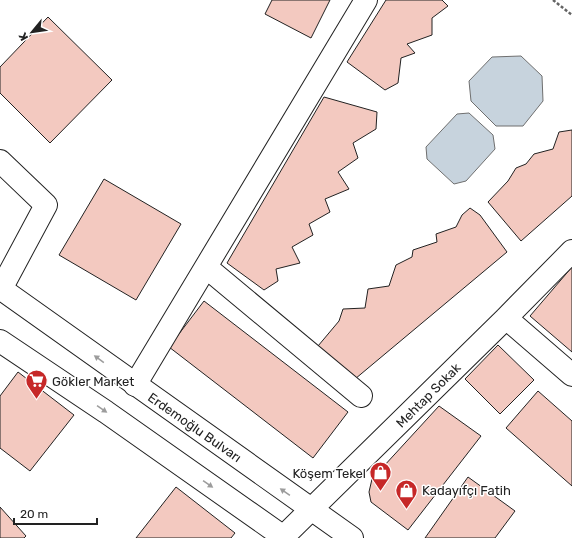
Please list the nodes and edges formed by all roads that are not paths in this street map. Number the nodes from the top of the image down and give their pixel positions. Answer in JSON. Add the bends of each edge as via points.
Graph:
{"nodes":[{"id":1,"x":366,"y":0,"type":"edge"},
{"id":2,"x":0,"y":161,"type":"edge"},
{"id":3,"x":572,"y":251,"type":"edge"},
{"id":4,"x":206,"y":267,"type":"junction"},
{"id":5,"x":1,"y":288,"type":"edge"},
{"id":6,"x":506,"y":318,"type":"junction"},
{"id":7,"x":0,"y":341,"type":"edge"},
{"id":8,"x":572,"y":375,"type":"edge"},
{"id":9,"x":135,"y":385,"type":"junction"},
{"id":10,"x":360,"y":396,"type":"dead end"},
{"id":11,"x":311,"y":510,"type":"junction"},
{"id":12,"x":283,"y":538,"type":"edge"},
{"id":13,"x":352,"y":538,"type":"edge"}],
"edges":[{"from":1,"to":4,"type":"main road"},
{"from":2,"to":5,"type":"main road","via":[[46,204]]},
{"from":3,"to":6,"type":"main road","name":"Mehtap Sokak"},
{"from":4,"to":9,"type":"main road"},
{"from":4,"to":10,"type":"main road"},
{"from":9,"to":5,"type":"main road","name":"Erdemoğlu Bulvarı","one_way":true},
{"from":6,"to":8,"type":"main road"},
{"from":6,"to":11,"type":"main road","name":"Mehtap Sokak"},
{"from":7,"to":12,"type":"main road","one_way":true,"via":[[106,412]]},
{"from":11,"to":9,"type":"main road","name":"Erdemoğlu Bulvarı","one_way":true},
{"from":11,"to":12,"type":"main road","name":"Mehtap Sokak"},
{"from":11,"to":13,"type":"main road","name":"Erdemoğlu Bulvarı"}]}
